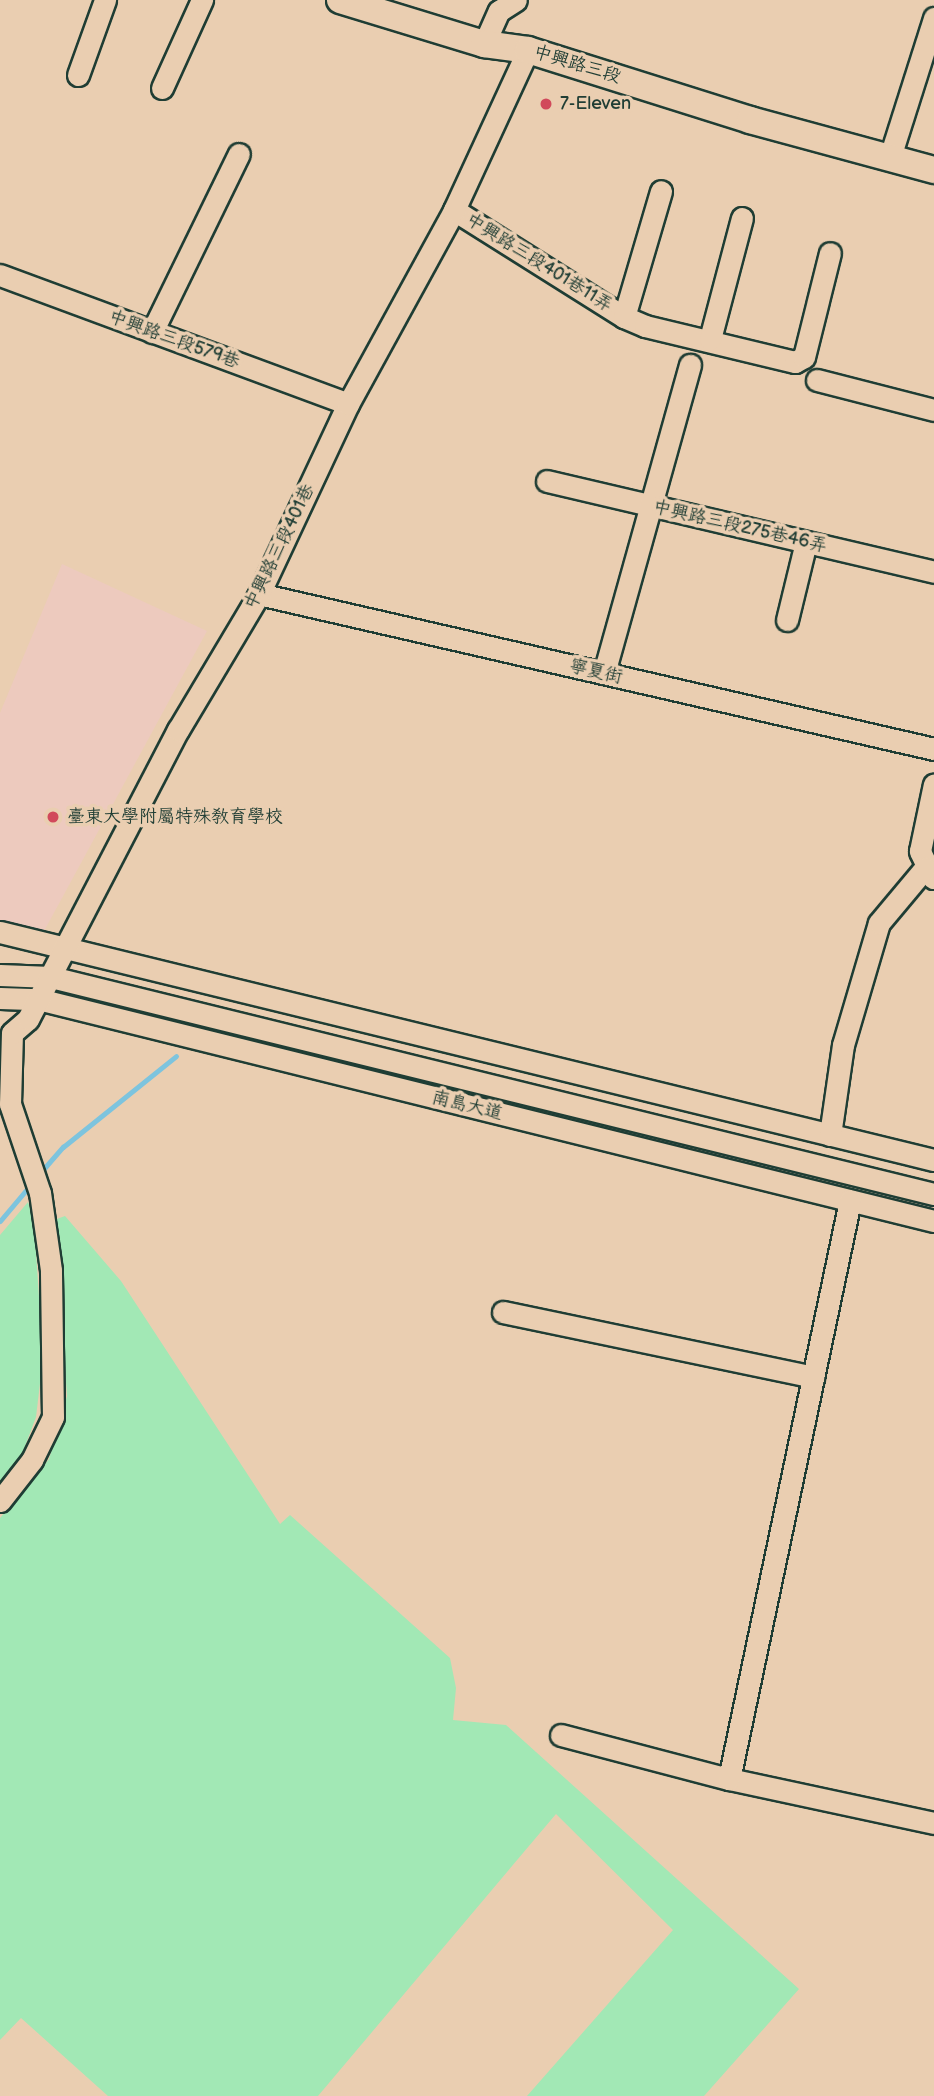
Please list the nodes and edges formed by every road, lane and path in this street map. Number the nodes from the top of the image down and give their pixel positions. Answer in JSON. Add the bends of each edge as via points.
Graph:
{"nodes":[{"id":1,"x":106,"y":0,"type":"edge"},
{"id":2,"x":202,"y":0,"type":"edge"},
{"id":3,"x":340,"y":0,"type":"edge"},
{"id":4,"x":516,"y":0,"type":"edge"},
{"id":5,"x":934,"y":18,"type":"edge"},
{"id":6,"x":484,"y":44,"type":"junction"},
{"id":7,"x":528,"y":50,"type":"junction"},
{"id":8,"x":78,"y":75,"type":"dead end"},
{"id":9,"x":162,"y":88,"type":"dead end"},
{"id":10,"x":239,"y":154,"type":"dead end"},
{"id":11,"x":890,"y":157,"type":"junction"},
{"id":12,"x":934,"y":170,"type":"edge"},
{"id":13,"x":661,"y":191,"type":"dead end"},
{"id":14,"x":454,"y":210,"type":"junction"},
{"id":15,"x":742,"y":218,"type":"dead end"},
{"id":16,"x":830,"y":253,"type":"dead end"},
{"id":17,"x":0,"y":275,"type":"edge"},
{"id":18,"x":624,"y":317,"type":"junction"},
{"id":19,"x":152,"y":332,"type":"junction"},
{"id":20,"x":710,"y":339,"type":"junction"},
{"id":21,"x":690,"y":365,"type":"dead end"},
{"id":22,"x":817,"y":380,"type":"dead end"},
{"id":23,"x":348,"y":404,"type":"junction"},
{"id":24,"x":934,"y":410,"type":"edge"},
{"id":25,"x":547,"y":481,"type":"dead end"},
{"id":26,"x":649,"y":505,"type":"junction"},
{"id":27,"x":806,"y":542,"type":"junction"},
{"id":28,"x":934,"y":572,"type":"edge"},
{"id":29,"x":259,"y":594,"type":"junction"},
{"id":30,"x":787,"y":620,"type":"dead end"},
{"id":31,"x":604,"y":673,"type":"junction"},
{"id":32,"x":934,"y":749,"type":"edge"},
{"id":33,"x":934,"y":784,"type":"edge"},
{"id":34,"x":929,"y":874,"type":"edge"},
{"id":35,"x":0,"y":932,"type":"edge"},
{"id":36,"x":65,"y":948,"type":"junction"},
{"id":37,"x":0,"y":975,"type":"edge"},
{"id":38,"x":51,"y":977,"type":"junction"},
{"id":39,"x":0,"y":998,"type":"edge"},
{"id":40,"x":38,"y":999,"type":"junction"},
{"id":41,"x":830,"y":1135,"type":"junction"},
{"id":42,"x":934,"y":1160,"type":"edge"},
{"id":43,"x":934,"y":1194,"type":"edge"},
{"id":44,"x":850,"y":1202,"type":"junction"},
{"id":45,"x":934,"y":1221,"type":"edge"},
{"id":46,"x":503,"y":1312,"type":"dead end"},
{"id":47,"x":813,"y":1377,"type":"junction"},
{"id":48,"x":0,"y":1501,"type":"edge"},
{"id":49,"x":561,"y":1735,"type":"dead end"},
{"id":50,"x":729,"y":1779,"type":"junction"},
{"id":51,"x":934,"y":1823,"type":"edge"}],
"edges":[{"from":1,"to":8,"type":"street"},
{"from":2,"to":9,"type":"street"},
{"from":3,"to":6,"type":"main road","name":"中興路三段"},
{"from":4,"to":6,"type":"street","via":[[499,11]]},
{"from":5,"to":11,"type":"street"},
{"from":6,"to":7,"type":"main road","name":"中興路三段"},
{"from":7,"to":11,"type":"main road","name":"中興路三段","via":[[750,120]]},
{"from":7,"to":14,"type":"street","name":"中興路三段401巷"},
{"from":10,"to":19,"type":"street"},
{"from":11,"to":12,"type":"main road","name":"中興路三段"},
{"from":13,"to":18,"type":"street","name":"中興路三段401巷11弄"},
{"from":14,"to":18,"type":"street","name":"中興路三段401巷11弄"},
{"from":14,"to":23,"type":"street","name":"中興路三段401巷"},
{"from":15,"to":20,"type":"street"},
{"from":16,"to":20,"type":"street","name":"中興路三段401巷11弄","via":[[804,357],[795,362]]},
{"from":17,"to":19,"type":"street","name":"中興路三段579巷"},
{"from":18,"to":20,"type":"street","name":"中興路三段401巷11弄","via":[[645,326]]},
{"from":19,"to":23,"type":"street","name":"中興路三段579巷"},
{"from":21,"to":26,"type":"street"},
{"from":22,"to":24,"type":"street"},
{"from":23,"to":29,"type":"street","name":"中興路三段401巷"},
{"from":25,"to":26,"type":"street","name":"中興路三段275巷46弄"},
{"from":26,"to":27,"type":"street","name":"中興路三段275巷46弄"},
{"from":26,"to":31,"type":"street"},
{"from":27,"to":28,"type":"street","name":"中興路三段275巷46弄"},
{"from":27,"to":30,"type":"street"},
{"from":29,"to":31,"type":"street","name":"寧夏街"},
{"from":29,"to":36,"type":"street","name":"中興路三段401巷","via":[[178,730]]},
{"from":31,"to":32,"type":"street","name":"寧夏街"},
{"from":33,"to":34,"type":"street","via":[[920,851]]},
{"from":34,"to":41,"type":"street","via":[[879,923],[843,1045]]},
{"from":35,"to":36,"type":"street"},
{"from":36,"to":38,"type":"street","name":"中興路三段401巷"},
{"from":36,"to":41,"type":"street"},
{"from":37,"to":38,"type":"street","name":"南島大道"},
{"from":38,"to":40,"type":"street","name":"中興路三段401巷"},
{"from":38,"to":43,"type":"street","name":"南島大道"},
{"from":39,"to":40,"type":"street","name":"南島大道"},
{"from":40,"to":44,"type":"street","name":"南島大道"},
{"from":40,"to":48,"type":"street","name":"中興路三段401巷","via":[[28,1019],[12,1033],[10,1104],[40,1193],[51,1270],[53,1417],[32,1460]]},
{"from":41,"to":42,"type":"street"},
{"from":44,"to":45,"type":"street","name":"南島大道"},
{"from":44,"to":47,"type":"street"},
{"from":46,"to":47,"type":"street"},
{"from":47,"to":50,"type":"street"},
{"from":49,"to":50,"type":"street"},
{"from":50,"to":51,"type":"street"}]}
